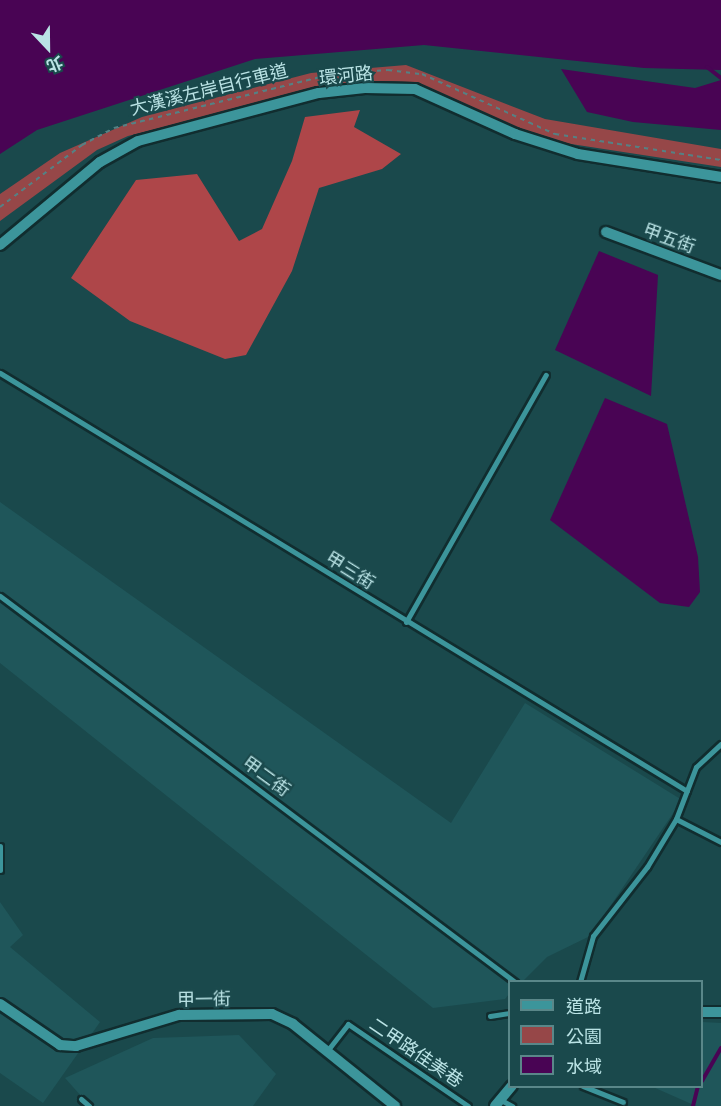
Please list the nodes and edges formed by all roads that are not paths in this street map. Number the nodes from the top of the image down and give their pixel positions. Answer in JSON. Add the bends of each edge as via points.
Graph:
{"nodes":[{"id":1,"x":721,"y":177,"type":"edge"},
{"id":2,"x":606,"y":232,"type":"dead end"},
{"id":3,"x":0,"y":245,"type":"edge"},
{"id":4,"x":721,"y":275,"type":"edge"},
{"id":5,"x":0,"y":373,"type":"edge"},
{"id":6,"x":546,"y":375,"type":"dead end"},
{"id":7,"x":0,"y":596,"type":"edge"},
{"id":8,"x":406,"y":622,"type":"junction"},
{"id":9,"x":721,"y":744,"type":"edge"},
{"id":10,"x":687,"y":791,"type":"junction"},
{"id":11,"x":676,"y":819,"type":"junction"},
{"id":12,"x":721,"y":842,"type":"edge"},
{"id":13,"x":0,"y":846,"type":"edge"},
{"id":14,"x":0,"y":870,"type":"edge"},
{"id":15,"x":514,"y":980,"type":"edge"},
{"id":16,"x":580,"y":980,"type":"edge"},
{"id":17,"x":0,"y":1004,"type":"edge"},
{"id":18,"x":703,"y":1012,"type":"edge"},
{"id":19,"x":721,"y":1012,"type":"edge"},
{"id":20,"x":508,"y":1014,"type":"edge"},
{"id":21,"x":489,"y":1016,"type":"dead end"},
{"id":22,"x":326,"y":1052,"type":"junction"},
{"id":23,"x":510,"y":1088,"type":"edge"},
{"id":24,"x":588,"y":1088,"type":"edge"},
{"id":25,"x":81,"y":1099,"type":"dead end"},
{"id":26,"x":623,"y":1102,"type":"dead end"},
{"id":27,"x":498,"y":1103,"type":"edge"},
{"id":28,"x":89,"y":1106,"type":"edge"},
{"id":29,"x":395,"y":1106,"type":"edge"},
{"id":30,"x":468,"y":1106,"type":"edge"},
{"id":31,"x":512,"y":1106,"type":"edge"}],
"edges":[{"from":1,"to":3,"type":"street","name":"環河路","via":[[578,154],[515,134],[416,89],[365,88],[319,93],[138,141],[100,162]]},
{"from":2,"to":4,"type":"street","name":"甲五街"},
{"from":5,"to":8,"type":"lane","name":"甲三街"},
{"from":6,"to":8,"type":"lane"},
{"from":7,"to":15,"type":"lane","name":"甲二街"},
{"from":8,"to":10,"type":"lane","name":"甲三街"},
{"from":9,"to":10,"type":"lane","via":[[696,767]]},
{"from":10,"to":11,"type":"lane"},
{"from":11,"to":12,"type":"lane"},
{"from":11,"to":16,"type":"lane","via":[[647,867],[593,936]]},
{"from":13,"to":14,"type":"lane"},
{"from":17,"to":22,"type":"street","name":"甲一街","via":[[60,1045],[100,1041],[179,1015],[272,1014],[293,1024]]},
{"from":18,"to":19,"type":"street"},
{"from":20,"to":21,"type":"lane"},
{"from":22,"to":29,"type":"street","name":"甲一街"},
{"from":22,"to":30,"type":"lane","name":"二甲路佳美巷","via":[[348,1024]]},
{"from":23,"to":27,"type":"street"},
{"from":24,"to":26,"type":"lane"},
{"from":25,"to":28,"type":"lane"},
{"from":27,"to":31,"type":"lane"}]}
